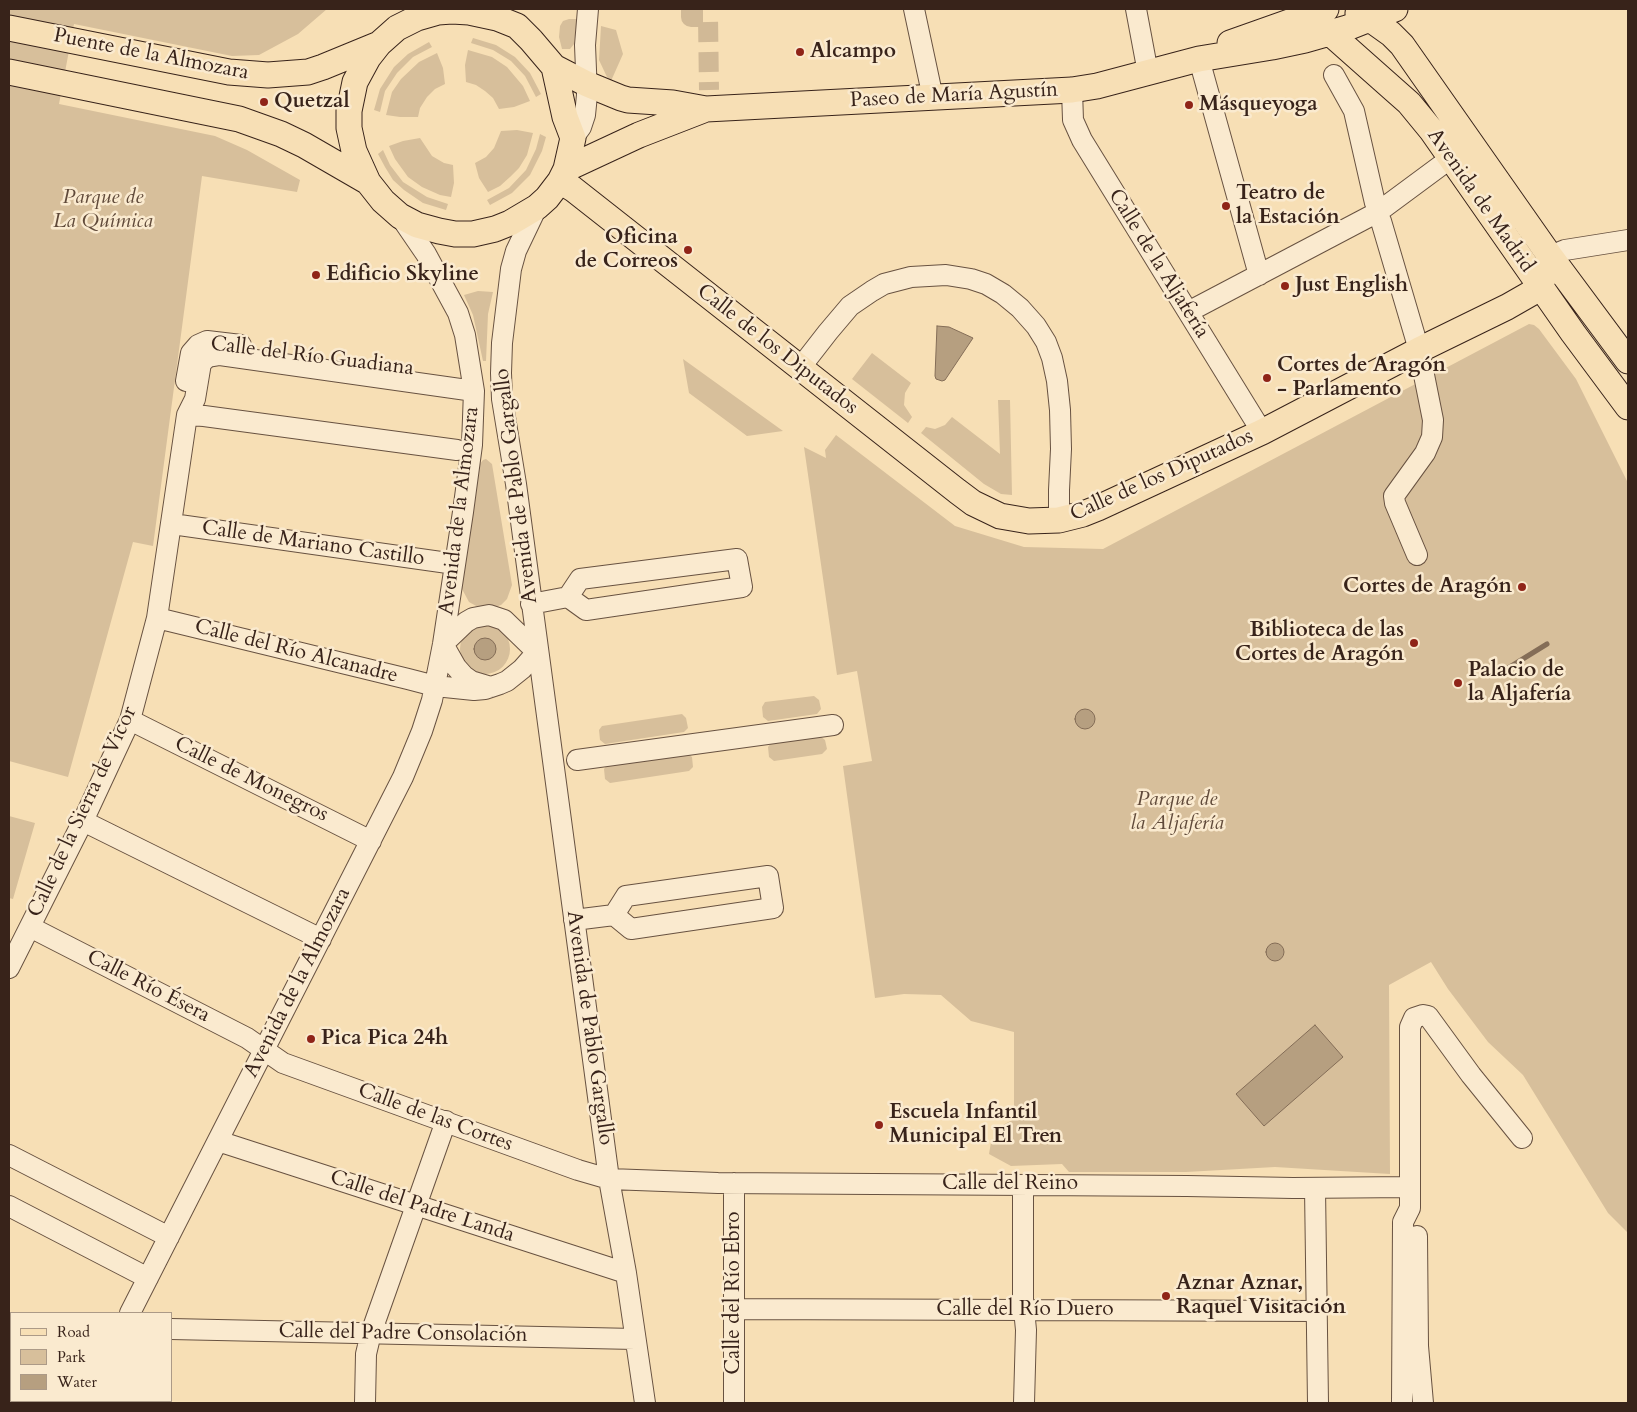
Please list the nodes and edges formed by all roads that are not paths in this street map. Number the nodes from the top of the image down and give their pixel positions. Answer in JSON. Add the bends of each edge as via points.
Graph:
{"nodes":[{"id":1,"x":401,"y":9,"type":"edge"},
{"id":2,"x":588,"y":9,"type":"edge"},
{"id":3,"x":914,"y":9,"type":"edge"},
{"id":4,"x":1136,"y":9,"type":"edge"},
{"id":5,"x":1395,"y":9,"type":"edge"},
{"id":6,"x":1312,"y":11,"type":"edge"},
{"id":7,"x":1360,"y":14,"type":"edge"},
{"id":8,"x":510,"y":17,"type":"edge"},
{"id":9,"x":9,"y":28,"type":"edge"},
{"id":10,"x":1330,"y":33,"type":"junction"},
{"id":11,"x":384,"y":39,"type":"junction"},
{"id":12,"x":1199,"y":59,"type":"junction"},
{"id":13,"x":554,"y":67,"type":"junction"},
{"id":14,"x":9,"y":72,"type":"edge"},
{"id":15,"x":1148,"y":73,"type":"junction"},
{"id":16,"x":1334,"y":75,"type":"dead end"},
{"id":17,"x":587,"y":84,"type":"junction"},
{"id":18,"x":1072,"y":90,"type":"junction"},
{"id":19,"x":933,"y":98,"type":"junction"},
{"id":20,"x":706,"y":109,"type":"junction"},
{"id":21,"x":573,"y":138,"type":"junction"},
{"id":22,"x":1451,"y":158,"type":"junction"},
{"id":23,"x":563,"y":175,"type":"junction"},
{"id":24,"x":368,"y":182,"type":"junction"},
{"id":25,"x":537,"y":207,"type":"junction"},
{"id":26,"x":400,"y":216,"type":"junction"},
{"id":27,"x":1628,"y":240,"type":"edge"},
{"id":28,"x":1550,"y":256,"type":"junction"},
{"id":29,"x":1259,"y":275,"type":"junction"},
{"id":30,"x":1540,"y":286,"type":"junction"},
{"id":31,"x":1188,"y":312,"type":"junction"},
{"id":32,"x":1419,"y":350,"type":"junction"},
{"id":33,"x":1628,"y":361,"type":"edge"},
{"id":34,"x":800,"y":368,"type":"junction"},
{"id":35,"x":474,"y":384,"type":"junction"},
{"id":36,"x":1628,"y":407,"type":"edge"},
{"id":37,"x":187,"y":415,"type":"junction"},
{"id":38,"x":1262,"y":432,"type":"junction"},
{"id":39,"x":457,"y":450,"type":"dead end"},
{"id":40,"x":1059,"y":520,"type":"junction"},
{"id":41,"x":172,"y":524,"type":"junction"},
{"id":42,"x":1417,"y":555,"type":"dead end"},
{"id":43,"x":455,"y":564,"type":"junction"},
{"id":44,"x":650,"y":570,"type":"junction"},
{"id":45,"x":568,"y":597,"type":"junction"},
{"id":46,"x":653,"y":600,"type":"junction"},
{"id":47,"x":531,"y":604,"type":"junction"},
{"id":48,"x":157,"y":618,"type":"junction"},
{"id":49,"x":443,"y":644,"type":"junction"},
{"id":50,"x":537,"y":652,"type":"junction"},
{"id":51,"x":435,"y":686,"type":"junction"},
{"id":52,"x":491,"y":687,"type":"junction"},
{"id":53,"x":130,"y":720,"type":"junction"},
{"id":54,"x":833,"y":725,"type":"dead end"},
{"id":55,"x":577,"y":760,"type":"dead end"},
{"id":56,"x":83,"y":821,"type":"junction"},
{"id":57,"x":371,"y":841,"type":"junction"},
{"id":58,"x":681,"y":888,"type":"junction"},
{"id":59,"x":614,"y":915,"type":"junction"},
{"id":60,"x":574,"y":920,"type":"junction"},
{"id":61,"x":686,"y":921,"type":"junction"},
{"id":62,"x":30,"y":927,"type":"junction"},
{"id":63,"x":321,"y":939,"type":"junction"},
{"id":64,"x":9,"y":968,"type":"edge"},
{"id":65,"x":265,"y":1049,"type":"junction"},
{"id":66,"x":446,"y":1121,"type":"junction"},
{"id":67,"x":1522,"y":1138,"type":"dead end"},
{"id":68,"x":218,"y":1141,"type":"junction"},
{"id":69,"x":9,"y":1155,"type":"edge"},
{"id":70,"x":609,"y":1179,"type":"junction"},
{"id":71,"x":734,"y":1183,"type":"junction"},
{"id":72,"x":1023,"y":1184,"type":"junction"},
{"id":73,"x":1410,"y":1187,"type":"junction"},
{"id":74,"x":1316,"y":1188,"type":"junction"},
{"id":75,"x":9,"y":1206,"type":"edge"},
{"id":76,"x":416,"y":1206,"type":"junction"},
{"id":77,"x":1410,"y":1208,"type":"junction"},
{"id":78,"x":169,"y":1237,"type":"junction"},
{"id":79,"x":626,"y":1273,"type":"junction"},
{"id":80,"x":148,"y":1278,"type":"junction"},
{"id":81,"x":734,"y":1309,"type":"junction"},
{"id":82,"x":1025,"y":1310,"type":"junction"},
{"id":83,"x":1317,"y":1311,"type":"junction"},
{"id":84,"x":131,"y":1312,"type":"edge"},
{"id":85,"x":172,"y":1329,"type":"edge"},
{"id":86,"x":371,"y":1333,"type":"junction"},
{"id":87,"x":635,"y":1338,"type":"junction"},
{"id":88,"x":365,"y":1403,"type":"edge"},
{"id":89,"x":645,"y":1403,"type":"edge"},
{"id":90,"x":734,"y":1403,"type":"edge"},
{"id":91,"x":1024,"y":1403,"type":"edge"},
{"id":92,"x":1318,"y":1403,"type":"edge"},
{"id":93,"x":1402,"y":1403,"type":"edge"},
{"id":94,"x":1423,"y":1403,"type":"edge"}],
"edges":[{"from":1,"to":11,"type":"main road"},
{"from":2,"to":17,"type":"street","via":[[585,45]]},
{"from":3,"to":19,"type":"street"},
{"from":4,"to":15,"type":"street"},
{"from":5,"to":7,"type":"main road","name":"Paseo de María Agustín"},
{"from":6,"to":10,"type":"street","name":"Avenida de Madrid"},
{"from":6,"to":12,"type":"main road","name":"Paseo de María Agustín","via":[[1220,46]]},
{"from":7,"to":10,"type":"main road","name":"Paseo de María Agustín"},
{"from":7,"to":28,"type":"main road","name":"Avenida de Madrid","via":[[1402,45]]},
{"from":8,"to":11,"type":"main road","name":"Puente de la Almozara","via":[[445,11],[417,18]]},
{"from":8,"to":13,"type":"main road"},
{"from":9,"to":11,"type":"main road","name":"Puente de la Almozara","via":[[229,72],[268,75],[308,72]]},
{"from":10,"to":12,"type":"main road","name":"Paseo de María Agustín"},
{"from":10,"to":22,"type":"main road","name":"Avenida de Madrid","via":[[1409,103]]},
{"from":11,"to":24,"type":"main road","via":[[359,75],[349,111],[353,145]]},
{"from":12,"to":15,"type":"main road","name":"Paseo de María Agustín"},
{"from":12,"to":29,"type":"street"},
{"from":13,"to":17,"type":"main road","name":"Paseo de María Agustín"},
{"from":13,"to":21,"type":"main road"},
{"from":14,"to":24,"type":"main road","name":"Puente de la Almozara","via":[[239,119],[304,145]]},
{"from":15,"to":18,"type":"main road","name":"Paseo de María Agustín"},
{"from":16,"to":32,"type":"street","via":[[1354,111],[1378,212]]},
{"from":17,"to":20,"type":"main road","name":"Paseo de María Agustín","via":[[628,100],[673,102]]},
{"from":17,"to":21,"type":"street","via":[[585,115]]},
{"from":18,"to":19,"type":"main road","name":"Paseo de María Agustín"},
{"from":18,"to":31,"type":"street","name":"Calle de la Aljafería","via":[[1077,132]]},
{"from":19,"to":20,"type":"main road","name":"Paseo de María Agustín"},
{"from":20,"to":23,"type":"main road","name":"Paseo de María Agustín","via":[[639,135]]},
{"from":21,"to":23,"type":"main road"},
{"from":22,"to":29,"type":"street","via":[[1378,212]]},
{"from":22,"to":30,"type":"main road","name":"Avenida de Madrid"},
{"from":23,"to":25,"type":"main road"},
{"from":23,"to":34,"type":"main road","name":"Calle de los Diputados"},
{"from":24,"to":26,"type":"main road"},
{"from":25,"to":26,"type":"main road","via":[[504,226],[473,234],[439,231]]},
{"from":25,"to":47,"type":"street","name":"Avenida de Pablo Gargallo","via":[[511,269],[501,373]]},
{"from":26,"to":35,"type":"street","name":"Avenida de la Almozara","via":[[426,254],[458,313]]},
{"from":27,"to":28,"type":"street","via":[[1565,250]]},
{"from":28,"to":30,"type":"main road"},
{"from":28,"to":33,"type":"main road","name":"Avenida de Madrid"},
{"from":29,"to":31,"type":"street"},
{"from":30,"to":32,"type":"main road","name":"Calle de los Diputados","via":[[1525,298]]},
{"from":30,"to":36,"type":"main road","name":"Avenida de Madrid"},
{"from":31,"to":38,"type":"street","name":"Calle de la Aljafería"},
{"from":32,"to":38,"type":"main road","name":"Calle de los Diputados"},
{"from":32,"to":42,"type":"street","via":[[1433,420],[1429,444],[1396,491],[1394,499]]},
{"from":34,"to":40,"type":"main road","name":"Calle de los Diputados","via":[[973,503],[1012,519]]},
{"from":34,"to":40,"type":"street","via":[[850,306],[884,284],[910,277],[946,275],[986,284],[1020,308],[1036,326],[1052,358],[1060,410]]},
{"from":35,"to":37,"type":"street","name":"Calle del Río Guadiana","via":[[220,355],[208,357],[201,363],[195,399]]},
{"from":35,"to":43,"type":"street","name":"Avenida de la Almozara","via":[[472,444]]},
{"from":37,"to":39,"type":"street"},
{"from":37,"to":41,"type":"street","name":"Calle de la Sierra de Vicor"},
{"from":38,"to":40,"type":"main road","name":"Calle de los Diputados","via":[[1098,508]]},
{"from":41,"to":43,"type":"street","name":"Calle de Mariano Castillo"},
{"from":41,"to":48,"type":"street","name":"Calle de la Sierra de Vicor"},
{"from":43,"to":49,"type":"street","name":"Avenida de la Almozara"},
{"from":44,"to":45,"type":"street","via":[[580,579]]},
{"from":44,"to":46,"type":"street"},
{"from":44,"to":46,"type":"street","via":[[737,559],[742,587]]},
{"from":45,"to":46,"type":"street","via":[[586,610]]},
{"from":45,"to":47,"type":"street"},
{"from":47,"to":50,"type":"street","name":"Avenida de Pablo Gargallo"},
{"from":48,"to":51,"type":"street","name":"Calle del Río Alcanadre"},
{"from":48,"to":53,"type":"street","name":"Calle de la Sierra de Vicor"},
{"from":49,"to":50,"type":"street","name":"Avenida de la Almozara","via":[[466,622],[490,615],[504,620]]},
{"from":49,"to":51,"type":"street","name":"Avenida de la Almozara"},
{"from":49,"to":52,"type":"street","via":[[464,676]]},
{"from":50,"to":52,"type":"street","via":[[512,678]]},
{"from":50,"to":60,"type":"street","name":"Avenida de Pablo Gargallo"},
{"from":51,"to":52,"type":"street","via":[[474,690]]},
{"from":51,"to":57,"type":"street","name":"Avenida de la Almozara","via":[[413,754]]},
{"from":53,"to":56,"type":"street","name":"Calle de la Sierra de Vicor"},
{"from":53,"to":57,"type":"street","name":"Calle de Monegros"},
{"from":54,"to":55,"type":"street"},
{"from":56,"to":62,"type":"street","name":"Calle de la Sierra de Vicor"},
{"from":56,"to":63,"type":"street"},
{"from":57,"to":63,"type":"street","name":"Avenida de la Almozara"},
{"from":58,"to":59,"type":"street","via":[[626,896]]},
{"from":58,"to":61,"type":"street"},
{"from":58,"to":61,"type":"street","via":[[768,876],[773,908]]},
{"from":59,"to":60,"type":"street"},
{"from":59,"to":61,"type":"street","via":[[631,929]]},
{"from":60,"to":70,"type":"street","name":"Avenida de Pablo Gargallo"},
{"from":62,"to":64,"type":"street","name":"Calle de la Sierra de Vicor"},
{"from":62,"to":65,"type":"street","name":"Calle Río Ésera"},
{"from":63,"to":65,"type":"street","name":"Avenida de la Almozara"},
{"from":65,"to":66,"type":"street","name":"Calle de las Cortes","via":[[283,1063]]},
{"from":65,"to":68,"type":"street","name":"Avenida de la Almozara"},
{"from":66,"to":70,"type":"street","name":"Calle de las Cortes"},
{"from":66,"to":76,"type":"street"},
{"from":67,"to":73,"type":"street","via":[[1428,1016],[1414,1018],[1410,1027]]},
{"from":68,"to":76,"type":"street","name":"Calle del Padre Landa"},
{"from":68,"to":78,"type":"street","name":"Avenida de la Almozara"},
{"from":69,"to":78,"type":"street"},
{"from":70,"to":71,"type":"street","name":"Calle del Reino"},
{"from":70,"to":79,"type":"street","name":"Avenida de Pablo Gargallo"},
{"from":71,"to":72,"type":"street","name":"Calle del Reino"},
{"from":71,"to":81,"type":"street","name":"Calle del Río Ebro"},
{"from":72,"to":74,"type":"street","name":"Calle del Reino"},
{"from":72,"to":82,"type":"street"},
{"from":73,"to":74,"type":"street","name":"Calle del Reino"},
{"from":73,"to":77,"type":"street"},
{"from":74,"to":83,"type":"street"},
{"from":75,"to":80,"type":"street"},
{"from":76,"to":79,"type":"street","name":"Calle del Padre Landa"},
{"from":76,"to":86,"type":"street"},
{"from":77,"to":93,"type":"street","via":[[1403,1222]]},
{"from":77,"to":94,"type":"street","via":[[1416,1221],[1418,1346]]},
{"from":78,"to":80,"type":"street","name":"Avenida de la Almozara"},
{"from":79,"to":87,"type":"street","name":"Avenida de Pablo Gargallo"},
{"from":80,"to":84,"type":"street","name":"Avenida de la Almozara"},
{"from":81,"to":82,"type":"street","name":"Calle del Río Duero"},
{"from":81,"to":90,"type":"street","name":"Calle del Río Ebro"},
{"from":82,"to":83,"type":"street","name":"Calle del Río Duero"},
{"from":82,"to":91,"type":"street"},
{"from":83,"to":92,"type":"street"},
{"from":85,"to":86,"type":"street","name":"Calle del Padre Consolación"},
{"from":86,"to":87,"type":"street","name":"Calle del Padre Consolación"},
{"from":86,"to":88,"type":"street","via":[[366,1354]]},
{"from":87,"to":89,"type":"street","name":"Avenida de Pablo Gargallo"}]}
